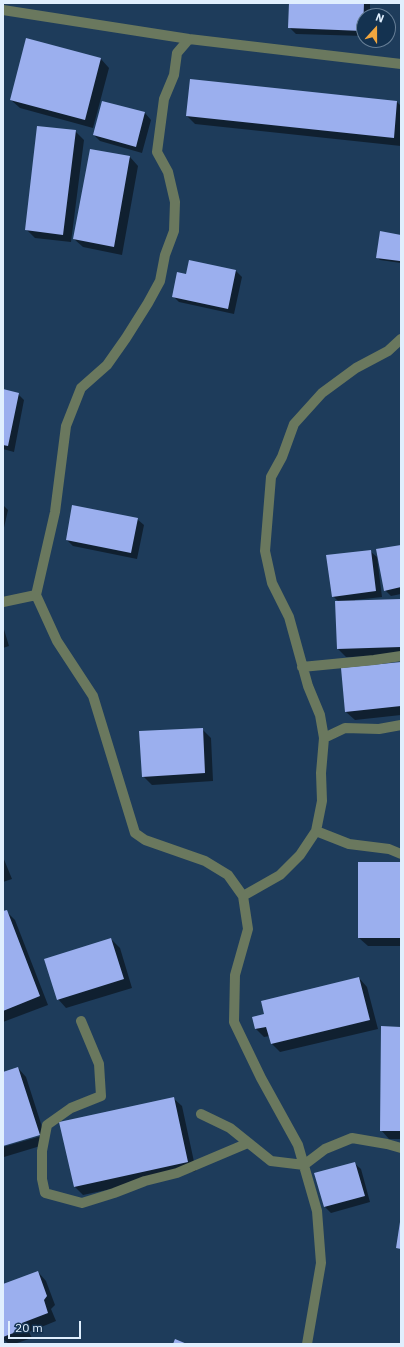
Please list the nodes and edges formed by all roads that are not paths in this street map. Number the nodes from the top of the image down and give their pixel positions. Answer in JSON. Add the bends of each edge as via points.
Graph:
{"nodes":[{"id":1,"x":3,"y":10,"type":"edge"},
{"id":2,"x":189,"y":39,"type":"junction"},
{"id":3,"x":401,"y":64,"type":"edge"},
{"id":4,"x":401,"y":339,"type":"edge"},
{"id":5,"x":36,"y":595,"type":"junction"},
{"id":6,"x":3,"y":602,"type":"edge"},
{"id":7,"x":401,"y":656,"type":"edge"},
{"id":8,"x":302,"y":667,"type":"junction"},
{"id":9,"x":401,"y":725,"type":"edge"},
{"id":10,"x":324,"y":738,"type":"junction"},
{"id":11,"x":316,"y":831,"type":"junction"},
{"id":12,"x":401,"y":854,"type":"edge"},
{"id":13,"x":243,"y":896,"type":"junction"},
{"id":14,"x":81,"y":1021,"type":"dead end"},
{"id":15,"x":201,"y":1114,"type":"dead end"},
{"id":16,"x":248,"y":1143,"type":"junction"},
{"id":17,"x":401,"y":1148,"type":"edge"},
{"id":18,"x":304,"y":1165,"type":"junction"},
{"id":19,"x":307,"y":1344,"type":"edge"}],
"edges":[{"from":1,"to":2,"type":"street"},
{"from":2,"to":3,"type":"street"},
{"from":2,"to":5,"type":"street","via":[[177,53],[174,75],[164,99],[157,152],[168,172],[175,202],[174,231],[165,255],[160,281],[148,303],[107,365],[81,388],[66,426],[55,512]]},
{"from":4,"to":8,"type":"street","via":[[388,352],[356,368],[322,393],[294,424],[282,457],[271,477],[265,550],[272,583],[289,617]]},
{"from":5,"to":6,"type":"street"},
{"from":5,"to":13,"type":"street","via":[[57,641],[93,696],[135,832],[145,840],[206,861],[228,875]]},
{"from":7,"to":8,"type":"street"},
{"from":8,"to":10,"type":"street","via":[[320,715]]},
{"from":9,"to":10,"type":"street","via":[[379,729],[345,728]]},
{"from":10,"to":11,"type":"street","via":[[322,801]]},
{"from":11,"to":12,"type":"street","via":[[349,844],[389,849]]},
{"from":11,"to":13,"type":"street","via":[[300,855],[280,875]]},
{"from":13,"to":18,"type":"street","via":[[248,929],[235,975],[234,1022],[298,1145]]},
{"from":14,"to":16,"type":"street","via":[[100,1064],[101,1096],[71,1108],[47,1125],[42,1151],[45,1193],[82,1203],[145,1181],[177,1173]]},
{"from":15,"to":16,"type":"street","via":[[230,1128]]},
{"from":16,"to":18,"type":"street","via":[[271,1161]]},
{"from":17,"to":18,"type":"street","via":[[352,1138],[325,1149]]},
{"from":18,"to":19,"type":"street","via":[[317,1211],[321,1263]]}]}
